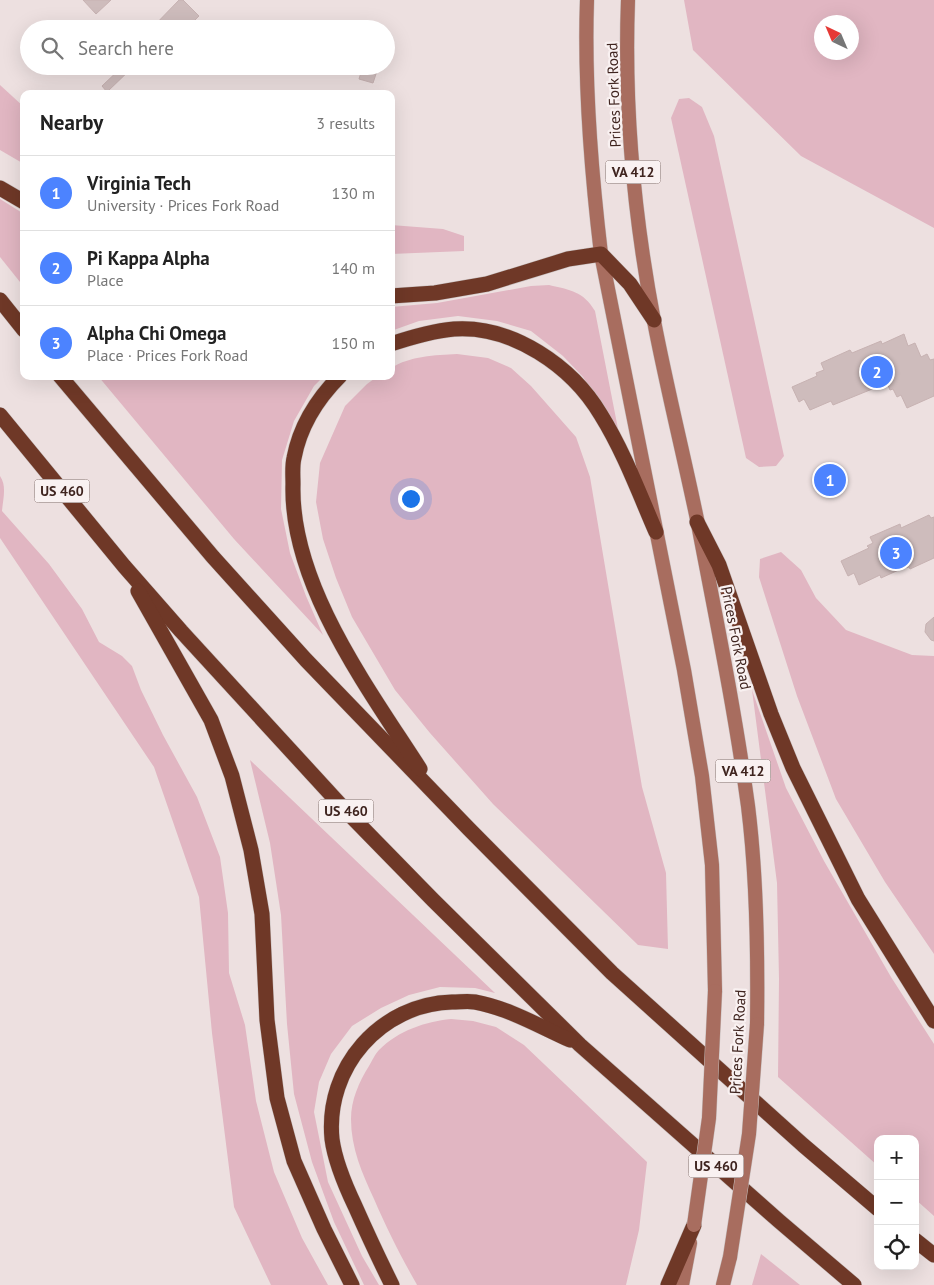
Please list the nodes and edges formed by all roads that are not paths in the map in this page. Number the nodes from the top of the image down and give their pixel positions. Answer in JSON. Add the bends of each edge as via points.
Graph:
{"nodes":[{"id":1,"x":587,"y":0,"type":"edge"},
{"id":2,"x":628,"y":0,"type":"edge"},
{"id":3,"x":0,"y":188,"type":"edge"},
{"id":4,"x":20,"y":200,"type":"edge"},
{"id":5,"x":600,"y":254,"type":"junction"},
{"id":6,"x":395,"y":296,"type":"edge"},
{"id":7,"x":0,"y":300,"type":"edge"},
{"id":8,"x":654,"y":320,"type":"junction"},
{"id":9,"x":20,"y":325,"type":"edge"},
{"id":10,"x":395,"y":343,"type":"edge"},
{"id":11,"x":63,"y":380,"type":"edge"},
{"id":12,"x":336,"y":380,"type":"edge"},
{"id":13,"x":0,"y":416,"type":"edge"},
{"id":14,"x":697,"y":522,"type":"junction"},
{"id":15,"x":656,"y":532,"type":"junction"},
{"id":16,"x":124,"y":566,"type":"junction"},
{"id":17,"x":438,"y":798,"type":"junction"},
{"id":18,"x":934,"y":1021,"type":"edge"},
{"id":19,"x":580,"y":1044,"type":"junction"},
{"id":20,"x":874,"y":1206,"type":"edge"},
{"id":21,"x":694,"y":1225,"type":"junction"},
{"id":22,"x":919,"y":1243,"type":"edge"},
{"id":23,"x":934,"y":1255,"type":"edge"},
{"id":24,"x":352,"y":1285,"type":"edge"},
{"id":25,"x":392,"y":1285,"type":"edge"},
{"id":26,"x":668,"y":1285,"type":"edge"},
{"id":27,"x":682,"y":1285,"type":"edge"},
{"id":28,"x":723,"y":1285,"type":"edge"},
{"id":29,"x":854,"y":1285,"type":"edge"}],
"edges":[{"from":1,"to":5,"type":"main road","name":"Prices Fork Road","number":"VA 412","via":[[588,108]]},
{"from":2,"to":8,"type":"main road","name":"Prices Fork Road","number":"VA 412","via":[[628,103],[634,178]]},
{"from":3,"to":4,"type":"highway"},
{"from":5,"to":6,"type":"highway","via":[[568,258],[488,284]]},
{"from":5,"to":8,"type":"highway","via":[[630,284]]},
{"from":5,"to":15,"type":"main road","name":"Prices Fork Road","number":"VA 412"},
{"from":7,"to":9,"type":"highway"},
{"from":8,"to":14,"type":"main road","name":"Prices Fork Road","number":"VA 412"},
{"from":10,"to":15,"type":"highway","via":[[420,334],[455,329],[491,332],[524,344],[553,362],[579,386],[600,413]]},
{"from":11,"to":17,"type":"highway","via":[[213,557]]},
{"from":12,"to":17,"type":"highway","via":[[305,423],[293,459],[292,506],[300,547],[315,590],[356,670]]},
{"from":13,"to":16,"type":"highway","number":"US 460"},
{"from":14,"to":18,"type":"highway","via":[[719,565],[771,714],[797,777],[858,899]]},
{"from":14,"to":28,"type":"main road","name":"Prices Fork Road","number":"VA 412","bridge":true,"via":[[734,716],[754,865],[757,1024],[749,1134]]},
{"from":15,"to":21,"type":"main road","name":"Prices Fork Road","number":"VA 412","bridge":true,"via":[[702,776],[712,865],[716,991],[709,1118]]},
{"from":16,"to":19,"type":"highway","number":"US 460","via":[[347,812]]},
{"from":16,"to":24,"type":"highway","via":[[211,720],[232,776],[251,850],[262,914],[267,1020],[277,1098],[294,1161]]},
{"from":17,"to":20,"type":"highway","via":[[612,973]]},
{"from":19,"to":25,"type":"highway","via":[[503,1009],[473,1002],[445,1002],[418,1007],[392,1019],[367,1038],[348,1063],[337,1090],[331,1116],[332,1140],[341,1174]]},
{"from":19,"to":29,"type":"highway","number":"US 460"},
{"from":21,"to":26,"type":"highway"},
{"from":21,"to":27,"type":"main road","name":"Prices Fork Road"},
{"from":22,"to":23,"type":"highway"}]}
